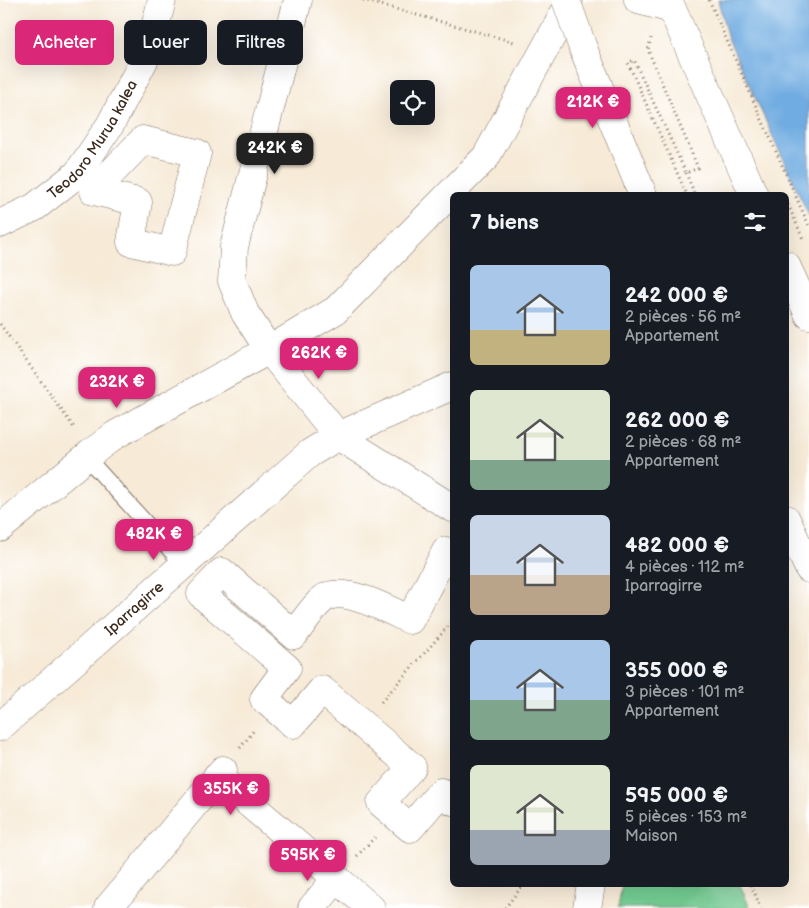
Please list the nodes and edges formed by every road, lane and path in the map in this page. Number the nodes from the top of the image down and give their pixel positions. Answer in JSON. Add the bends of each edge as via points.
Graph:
{"nodes":[{"id":1,"x":162,"y":0,"type":"edge"},
{"id":2,"x":298,"y":0,"type":"edge"},
{"id":3,"x":363,"y":0,"type":"edge"},
{"id":4,"x":638,"y":0,"type":"edge"},
{"id":5,"x":709,"y":0,"type":"edge"},
{"id":6,"x":573,"y":2,"type":"edge"},
{"id":7,"x":670,"y":5,"type":"edge"},
{"id":8,"x":652,"y":35,"type":"dead end"},
{"id":9,"x":544,"y":50,"type":"junction"},
{"id":10,"x":143,"y":140,"type":"joint"},
{"id":11,"x":686,"y":173,"type":"junction"},
{"id":12,"x":452,"y":192,"type":"edge"},
{"id":13,"x":641,"y":192,"type":"edge"},
{"id":14,"x":686,"y":192,"type":"edge"},
{"id":15,"x":695,"y":192,"type":"edge"},
{"id":16,"x":753,"y":192,"type":"edge"},
{"id":17,"x":450,"y":194,"type":"edge"},
{"id":18,"x":789,"y":207,"type":"edge"},
{"id":19,"x":1,"y":223,"type":"edge"},
{"id":20,"x":809,"y":226,"type":"edge"},
{"id":21,"x":805,"y":242,"type":"dead end"},
{"id":22,"x":789,"y":272,"type":"edge"},
{"id":23,"x":809,"y":315,"type":"edge"},
{"id":24,"x":0,"y":324,"type":"edge"},
{"id":25,"x":269,"y":350,"type":"junction"},
{"id":26,"x":450,"y":387,"type":"edge"},
{"id":27,"x":338,"y":436,"type":"junction"},
{"id":28,"x":88,"y":455,"type":"junction"},
{"id":29,"x":450,"y":507,"type":"edge"},
{"id":30,"x":789,"y":526,"type":"edge"},
{"id":31,"x":0,"y":528,"type":"edge"},
{"id":32,"x":450,"y":554,"type":"edge"},
{"id":33,"x":184,"y":564,"type":"junction"},
{"id":34,"x":809,"y":569,"type":"edge"},
{"id":35,"x":450,"y":624,"type":"edge"},
{"id":36,"x":380,"y":702,"type":"dead end"},
{"id":37,"x":274,"y":707,"type":"junction"},
{"id":38,"x":0,"y":727,"type":"edge"},
{"id":39,"x":220,"y":773,"type":"junction"},
{"id":40,"x":450,"y":799,"type":"edge"},
{"id":41,"x":395,"y":816,"type":"junction"},
{"id":42,"x":336,"y":879,"type":"junction"},
{"id":43,"x":521,"y":887,"type":"edge"},
{"id":44,"x":591,"y":887,"type":"edge"},
{"id":45,"x":752,"y":887,"type":"edge"},
{"id":46,"x":108,"y":908,"type":"edge"},
{"id":47,"x":312,"y":908,"type":"edge"},
{"id":48,"x":371,"y":908,"type":"edge"},
{"id":49,"x":505,"y":908,"type":"edge"},
{"id":50,"x":588,"y":908,"type":"edge"},
{"id":51,"x":761,"y":908,"type":"edge"}],
"edges":[{"from":1,"to":19,"type":"street","name":"Teodoro Murua kalea","via":[[149,51],[110,125],[77,174],[35,207]]},
{"from":2,"to":25,"type":"street","via":[[234,247],[232,281],[245,313]]},
{"from":3,"to":9,"type":"path"},
{"from":4,"to":7,"type":"street"},
{"from":5,"to":20,"type":"path"},
{"from":6,"to":9,"type":"street"},
{"from":6,"to":13,"type":"street","bridge":true,"via":[[583,48]]},
{"from":7,"to":16,"type":"street"},
{"from":8,"to":11,"type":"path","via":[[648,50],[698,168]]},
{"from":9,"to":12,"type":"street","via":[[486,157]]},
{"from":10,"to":10,"type":"street","via":[[198,153],[172,252],[131,242],[138,202],[94,191]]},
{"from":11,"to":14,"type":"path","via":[[634,60],[628,63]]},
{"from":11,"to":15,"type":"path"},
{"from":17,"to":25,"type":"street","via":[[336,310]]},
{"from":18,"to":21,"type":"path"},
{"from":22,"to":23,"type":"street"},
{"from":24,"to":28,"type":"path"},
{"from":25,"to":27,"type":"street"},
{"from":25,"to":28,"type":"street","via":[[114,435]]},
{"from":26,"to":27,"type":"street","name":"Iparragirre"},
{"from":27,"to":29,"type":"street"},
{"from":27,"to":33,"type":"street","name":"Iparragirre","via":[[310,453]]},
{"from":28,"to":31,"type":"street"},
{"from":28,"to":33,"type":"lane"},
{"from":30,"to":34,"type":"street"},
{"from":32,"to":37,"type":"street","via":[[446,551],[410,620],[371,602],[333,594],[323,599],[294,635],[222,572],[201,594],[287,668],[264,699]]},
{"from":33,"to":38,"type":"street","name":"Iparragirre"},
{"from":35,"to":36,"type":"path"},
{"from":37,"to":39,"type":"path"},
{"from":37,"to":41,"type":"street","via":[[294,724],[322,690],[412,767],[381,804]]},
{"from":39,"to":42,"type":"street"},
{"from":39,"to":46,"type":"street"},
{"from":40,"to":41,"type":"street","via":[[441,792],[410,828]]},
{"from":41,"to":42,"type":"path"},
{"from":42,"to":47,"type":"street"},
{"from":42,"to":48,"type":"street"},
{"from":43,"to":49,"type":"path"},
{"from":44,"to":50,"type":"street"},
{"from":45,"to":51,"type":"path"}]}
